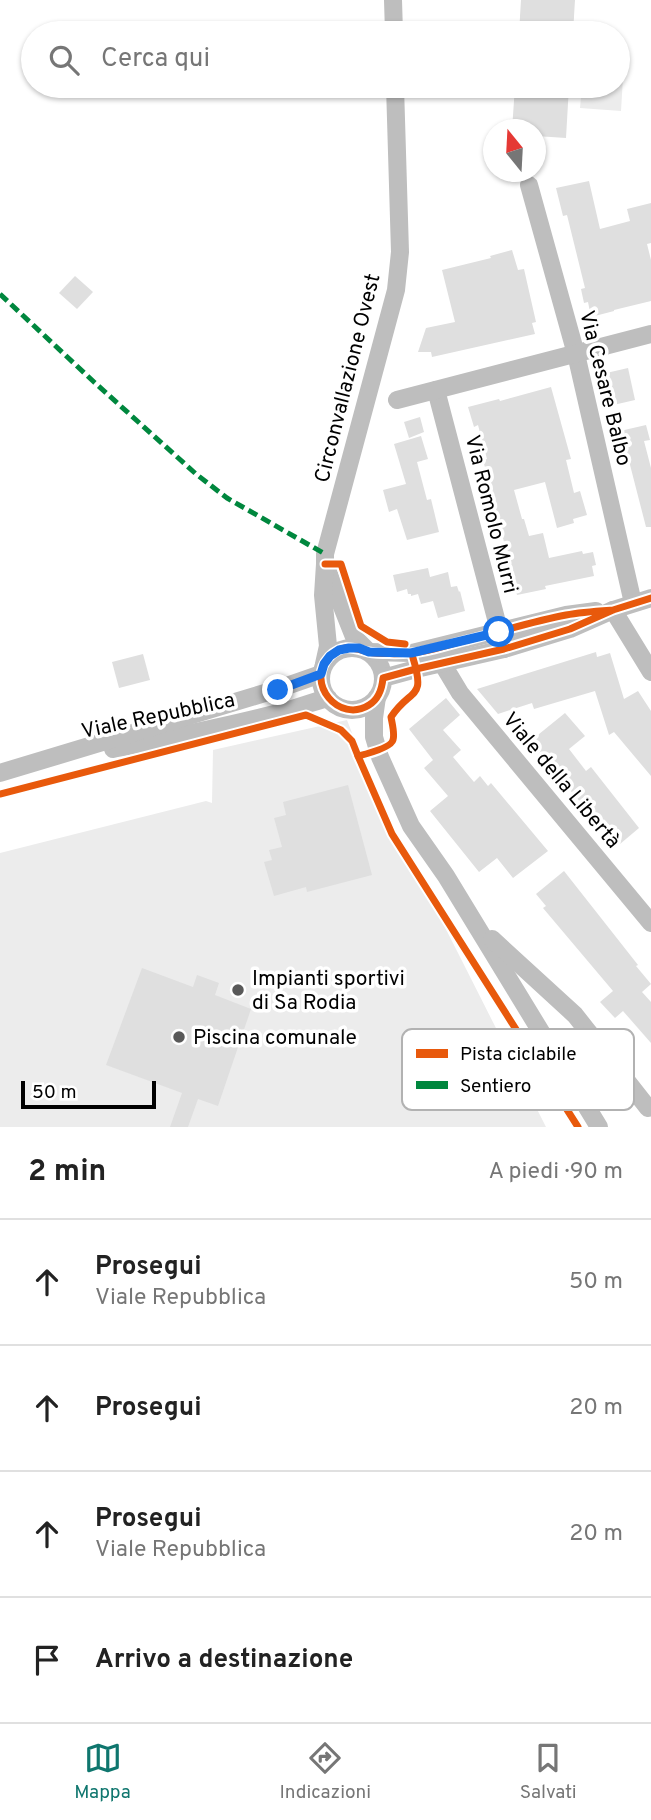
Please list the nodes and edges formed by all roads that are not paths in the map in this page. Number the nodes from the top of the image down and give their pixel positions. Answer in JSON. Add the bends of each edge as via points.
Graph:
{"nodes":[{"id":1,"x":393,"y":0,"type":"edge"},
{"id":2,"x":394,"y":21,"type":"edge"},
{"id":3,"x":395,"y":98,"type":"edge"},
{"id":4,"x":529,"y":185,"type":"dead end"},
{"id":5,"x":651,"y":334,"type":"edge"},
{"id":6,"x":576,"y":354,"type":"junction"},
{"id":7,"x":436,"y":390,"type":"junction"},
{"id":8,"x":397,"y":400,"type":"dead end"},
{"id":9,"x":325,"y":559,"type":"junction"},
{"id":10,"x":651,"y":598,"type":"edge"},
{"id":11,"x":633,"y":603,"type":"junction"},
{"id":12,"x":613,"y":610,"type":"junction"},
{"id":13,"x":501,"y":641,"type":"junction"},
{"id":14,"x":369,"y":652,"type":"junction"},
{"id":15,"x":442,"y":663,"type":"junction"},
{"id":16,"x":323,"y":669,"type":"junction"},
{"id":17,"x":651,"y":672,"type":"edge"},
{"id":18,"x":383,"y":678,"type":"junction"},
{"id":19,"x":377,"y":697,"type":"junction"},
{"id":20,"x":334,"y":703,"type":"junction"},
{"id":21,"x":374,"y":737,"type":"junction"},
{"id":22,"x":37,"y":763,"type":"junction"},
{"id":23,"x":0,"y":773,"type":"edge"},
{"id":24,"x":651,"y":923,"type":"edge"},
{"id":25,"x":476,"y":925,"type":"junction"},
{"id":26,"x":539,"y":1029,"type":"edge"},
{"id":27,"x":586,"y":1029,"type":"edge"},
{"id":28,"x":634,"y":1090,"type":"edge"},
{"id":29,"x":648,"y":1108,"type":"dead end"},
{"id":30,"x":589,"y":1110,"type":"edge"},
{"id":31,"x":599,"y":1127,"type":"edge"}],
"edges":[{"from":1,"to":2,"type":"street"},
{"from":3,"to":9,"type":"street","name":"Circonvallazione Ovest","via":[[397,290]]},
{"from":4,"to":6,"type":"street","name":"Via Cesare Balbo"},
{"from":5,"to":6,"type":"street"},
{"from":6,"to":7,"type":"street"},
{"from":6,"to":11,"type":"street","name":"Via Cesare Balbo"},
{"from":7,"to":8,"type":"street"},
{"from":7,"to":13,"type":"street","name":"Via Romolo Murri"},
{"from":9,"to":14,"type":"street","via":[[354,637]]},
{"from":9,"to":16,"type":"street","name":"Circonvallazione Ovest","via":[[328,646]]},
{"from":10,"to":11,"type":"street"},
{"from":11,"to":12,"type":"street"},
{"from":12,"to":13,"type":"street","via":[[570,629]]},
{"from":12,"to":17,"type":"street"},
{"from":13,"to":14,"type":"street","via":[[411,653]]},
{"from":13,"to":15,"type":"street"},
{"from":14,"to":16,"type":"street","via":[[339,650]]},
{"from":14,"to":18,"type":"street","via":[[382,668]]},
{"from":15,"to":18,"type":"street"},
{"from":15,"to":24,"type":"street","name":"Viale della Libertà","via":[[460,693]]},
{"from":16,"to":20,"type":"street","via":[[321,685]]},
{"from":16,"to":22,"type":"street","name":"Viale Repubblica","via":[[278,690]]},
{"from":18,"to":19,"type":"street"},
{"from":19,"to":20,"type":"street","via":[[360,709]]},
{"from":19,"to":21,"type":"street"},
{"from":20,"to":21,"type":"street"},
{"from":20,"to":22,"type":"street","name":"Viale Repubblica","via":[[311,702],[185,735]]},
{"from":21,"to":25,"type":"street","via":[[411,826]]},
{"from":22,"to":23,"type":"street","name":"Viale Repubblica"},
{"from":25,"to":26,"type":"street"},
{"from":25,"to":27,"type":"street"},
{"from":28,"to":29,"type":"street"},
{"from":30,"to":31,"type":"street"}]}
